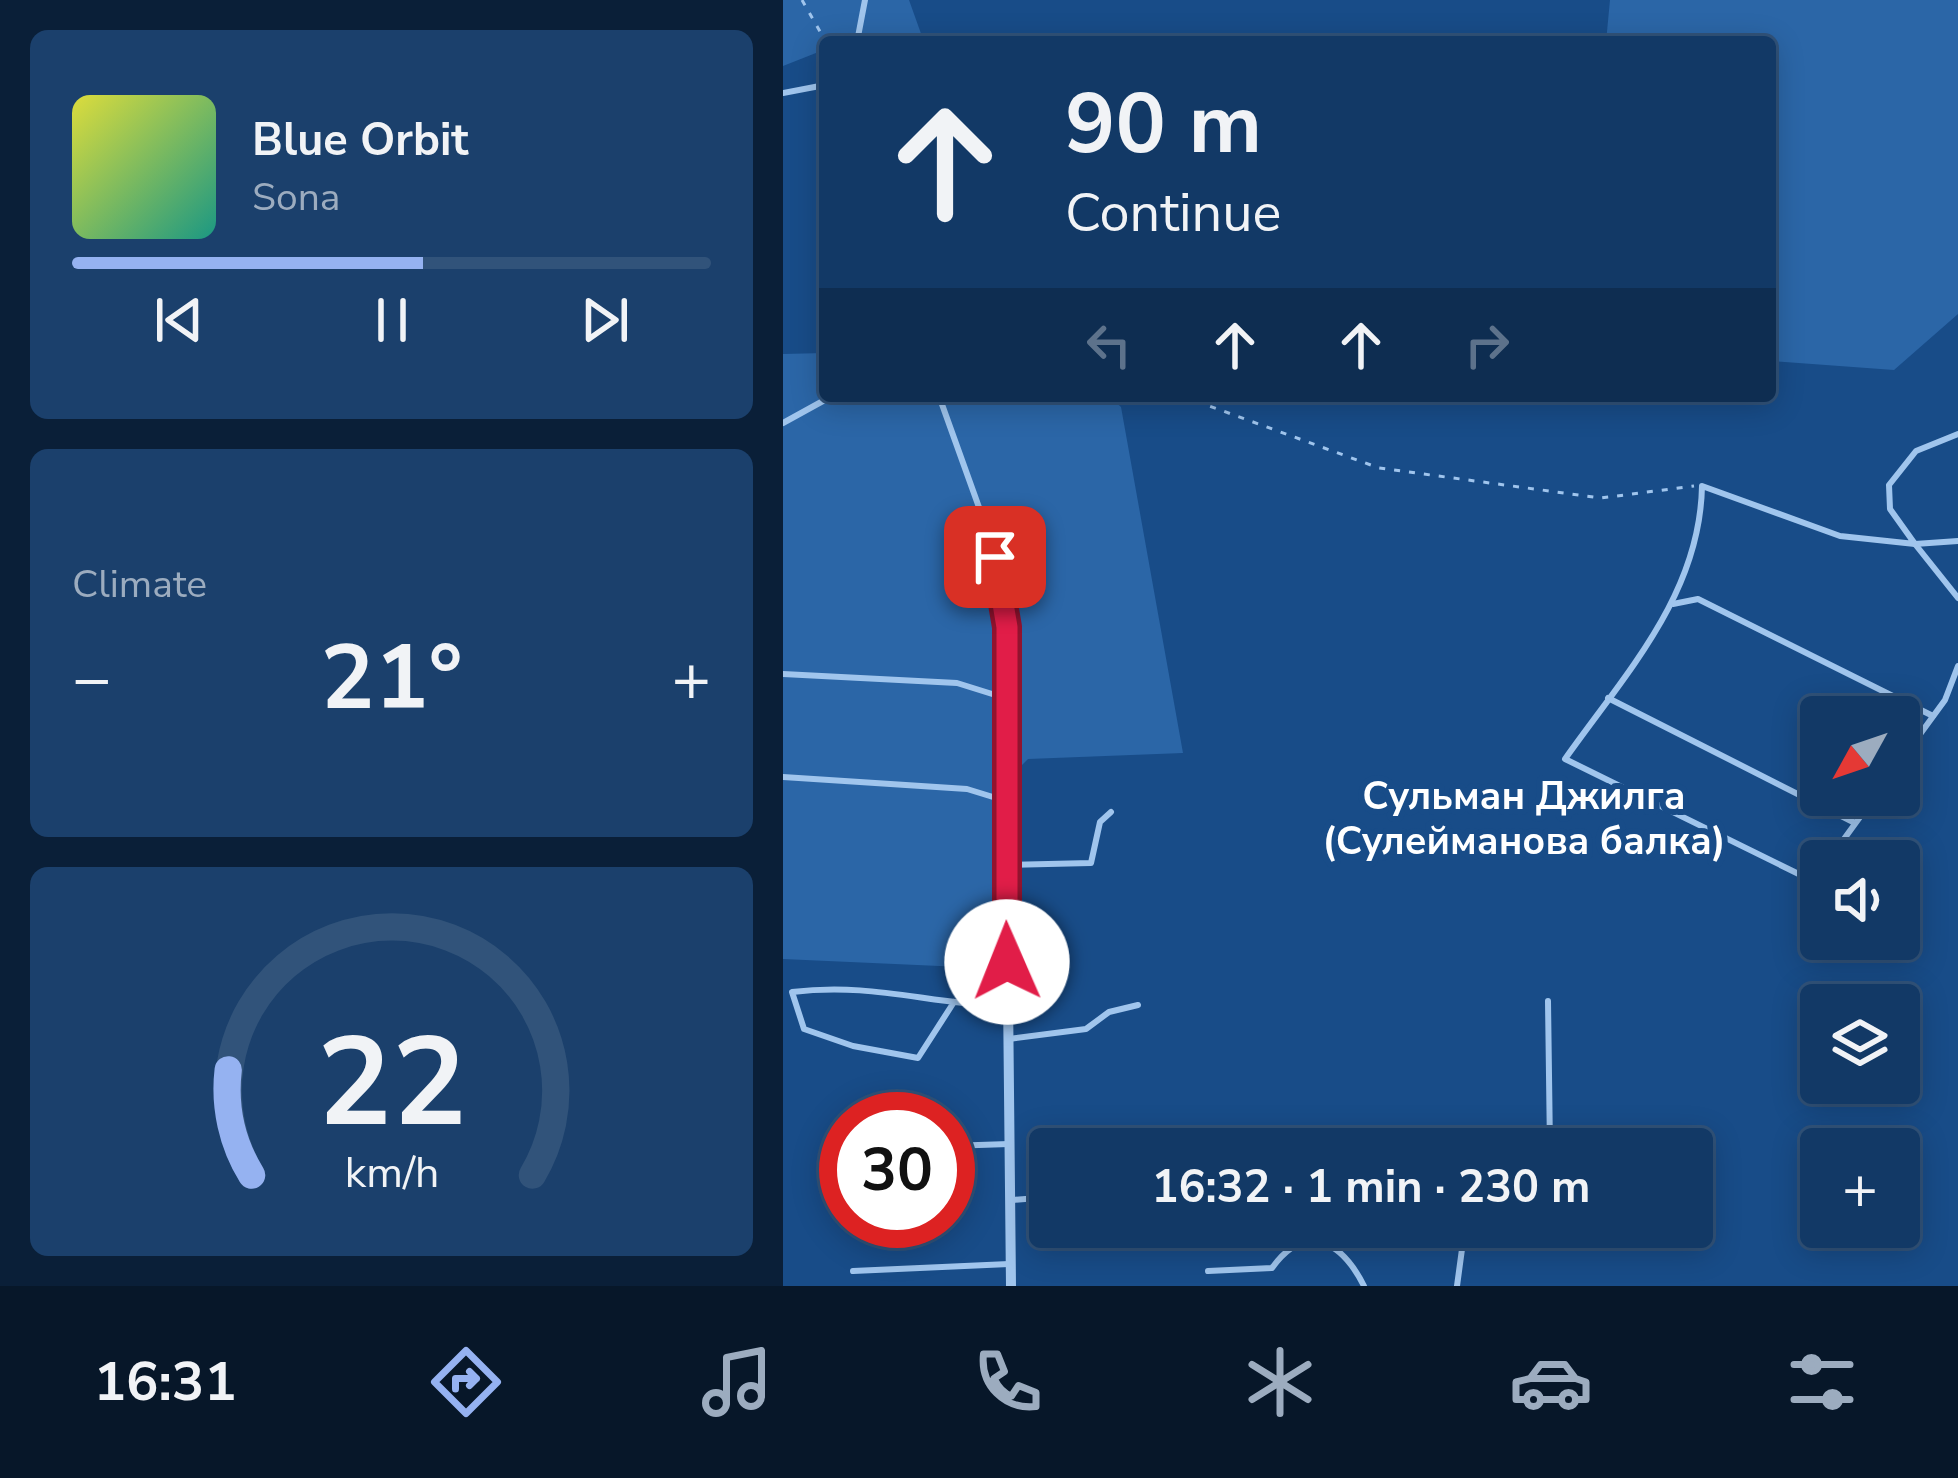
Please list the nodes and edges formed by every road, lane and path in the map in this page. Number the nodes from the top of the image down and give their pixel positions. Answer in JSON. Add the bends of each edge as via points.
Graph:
{"nodes":[{"id":1,"x":802,"y":0,"type":"edge"},
{"id":2,"x":865,"y":0,"type":"edge"},
{"id":3,"x":823,"y":36,"type":"edge"},
{"id":4,"x":858,"y":36,"type":"edge"},
{"id":5,"x":819,"y":86,"type":"edge"},
{"id":6,"x":783,"y":93,"type":"edge"},
{"id":7,"x":822,"y":402,"type":"edge"},
{"id":8,"x":941,"y":402,"type":"edge"},
{"id":9,"x":1198,"y":402,"type":"edge"},
{"id":10,"x":783,"y":423,"type":"edge"},
{"id":11,"x":1958,"y":434,"type":"edge"},
{"id":12,"x":1702,"y":486,"type":"junction"},
{"id":13,"x":1958,"y":541,"type":"edge"},
{"id":14,"x":1915,"y":544,"type":"junction"},
{"id":15,"x":1958,"y":598,"type":"edge"},
{"id":16,"x":1673,"y":604,"type":"junction"},
{"id":17,"x":1958,"y":666,"type":"edge"},
{"id":18,"x":783,"y":674,"type":"edge"},
{"id":19,"x":1006,"y":698,"type":"junction"},
{"id":20,"x":1608,"y":698,"type":"junction"},
{"id":21,"x":1933,"y":716,"type":"junction"},
{"id":22,"x":1920,"y":734,"type":"edge"},
{"id":23,"x":783,"y":776,"type":"edge"},
{"id":24,"x":1006,"y":801,"type":"junction"},
{"id":25,"x":1111,"y":812,"type":"dead end"},
{"id":26,"x":1860,"y":816,"type":"edge"},
{"id":27,"x":1855,"y":823,"type":"junction"},
{"id":28,"x":1843,"y":840,"type":"edge"},
{"id":29,"x":1005,"y":865,"type":"junction"},
{"id":30,"x":1800,"y":875,"type":"edge"},
{"id":31,"x":1549,"y":1001,"type":"dead end"},
{"id":32,"x":954,"y":1002,"type":"junction"},
{"id":33,"x":1138,"y":1005,"type":"dead end"},
{"id":34,"x":1008,"y":1006,"type":"junction"},
{"id":35,"x":1009,"y":1039,"type":"junction"},
{"id":36,"x":1549,"y":1128,"type":"edge"},
{"id":37,"x":1009,"y":1144,"type":"junction"},
{"id":38,"x":975,"y":1146,"type":"edge"},
{"id":39,"x":1029,"y":1199,"type":"edge"},
{"id":40,"x":1009,"y":1201,"type":"junction"},
{"id":41,"x":1462,"y":1248,"type":"edge"},
{"id":42,"x":1009,"y":1264,"type":"junction"},
{"id":43,"x":853,"y":1271,"type":"dead end"},
{"id":44,"x":1208,"y":1271,"type":"dead end"},
{"id":45,"x":1010,"y":1286,"type":"edge"},
{"id":46,"x":1364,"y":1286,"type":"edge"},
{"id":47,"x":1457,"y":1286,"type":"edge"}],
"edges":[{"from":1,"to":3,"type":"path"},
{"from":2,"to":4,"type":"lane"},
{"from":5,"to":6,"type":"lane"},
{"from":7,"to":10,"type":"lane"},
{"from":8,"to":19,"type":"lane","via":[[1004,595]]},
{"from":9,"to":12,"type":"path","via":[[1379,468],[1601,498]]},
{"from":11,"to":14,"type":"lane","via":[[1916,451],[1889,485],[1890,509]]},
{"from":12,"to":14,"type":"lane","via":[[1840,536]]},
{"from":12,"to":16,"type":"lane","via":[[1701,532]]},
{"from":13,"to":14,"type":"lane"},
{"from":14,"to":15,"type":"lane"},
{"from":16,"to":20,"type":"lane"},
{"from":16,"to":21,"type":"lane","via":[[1698,599]]},
{"from":17,"to":21,"type":"lane"},
{"from":18,"to":19,"type":"lane","via":[[957,683]]},
{"from":19,"to":24,"type":"lane"},
{"from":20,"to":27,"type":"lane"},
{"from":20,"to":30,"type":"lane","via":[[1565,759]]},
{"from":21,"to":22,"type":"lane"},
{"from":23,"to":24,"type":"lane","via":[[967,789]]},
{"from":24,"to":29,"type":"street"},
{"from":25,"to":29,"type":"lane","via":[[1099,822],[1091,862]]},
{"from":26,"to":27,"type":"lane"},
{"from":27,"to":28,"type":"lane"},
{"from":29,"to":34,"type":"street"},
{"from":31,"to":36,"type":"lane"},
{"from":32,"to":32,"type":"lane","via":[[918,1058],[804,1029],[792,992],[846,986]]},
{"from":32,"to":34,"type":"lane"},
{"from":33,"to":35,"type":"lane","via":[[1086,1029]]},
{"from":34,"to":35,"type":"street"},
{"from":35,"to":37,"type":"street"},
{"from":37,"to":38,"type":"lane"},
{"from":37,"to":40,"type":"street"},
{"from":39,"to":40,"type":"lane"},
{"from":40,"to":42,"type":"street"},
{"from":41,"to":47,"type":"lane"},
{"from":42,"to":43,"type":"lane"},
{"from":42,"to":45,"type":"street"},
{"from":44,"to":46,"type":"lane","via":[[1272,1268],[1288,1247],[1309,1240],[1333,1246]]}]}
